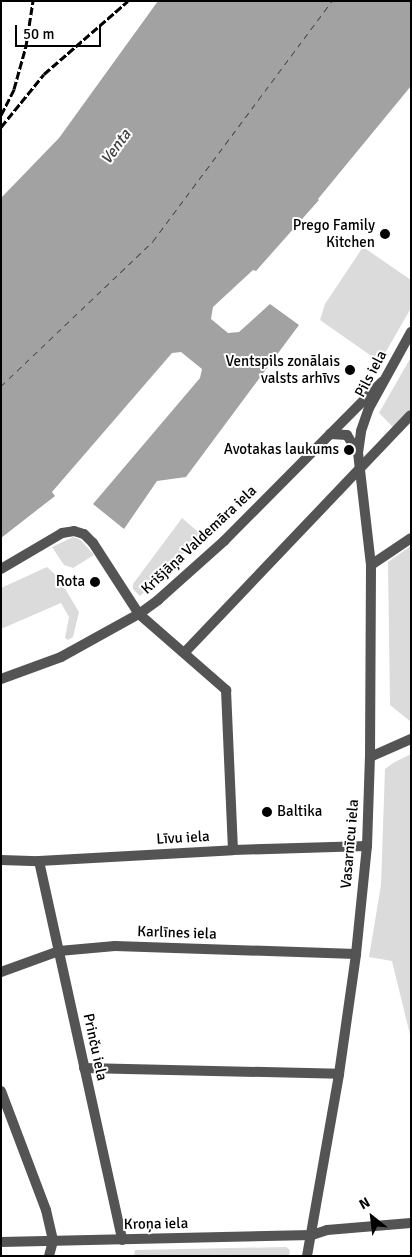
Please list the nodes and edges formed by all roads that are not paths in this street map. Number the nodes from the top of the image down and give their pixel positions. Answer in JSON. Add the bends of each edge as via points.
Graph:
{"nodes":[{"id":1,"x":411,"y":332,"type":"edge"},
{"id":2,"x":386,"y":378,"type":"junction"},
{"id":3,"x":411,"y":415,"type":"edge"},
{"id":4,"x":361,"y":431,"type":"joint"},
{"id":5,"x":330,"y":434,"type":"junction"},
{"id":6,"x":358,"y":453,"type":"junction"},
{"id":7,"x":359,"y":471,"type":"junction"},
{"id":8,"x":411,"y":538,"type":"edge"},
{"id":9,"x":371,"y":565,"type":"junction"},
{"id":10,"x":1,"y":569,"type":"edge"},
{"id":11,"x":139,"y":614,"type":"junction"},
{"id":12,"x":185,"y":652,"type":"junction"},
{"id":13,"x":1,"y":679,"type":"edge"},
{"id":14,"x":411,"y":739,"type":"edge"},
{"id":15,"x":370,"y":757,"type":"junction"},
{"id":16,"x":367,"y":846,"type":"junction"},
{"id":17,"x":233,"y":850,"type":"junction"},
{"id":18,"x":1,"y":860,"type":"edge"},
{"id":19,"x":39,"y":861,"type":"junction"},
{"id":20,"x":58,"y":951,"type":"junction"},
{"id":21,"x":356,"y":954,"type":"junction"},
{"id":22,"x":1,"y":972,"type":"edge"},
{"id":23,"x":84,"y":1068,"type":"junction"},
{"id":24,"x":339,"y":1074,"type":"junction"},
{"id":25,"x":1,"y":1091,"type":"edge"},
{"id":26,"x":411,"y":1222,"type":"edge"},
{"id":27,"x":312,"y":1235,"type":"junction"},
{"id":28,"x":53,"y":1240,"type":"junction"},
{"id":29,"x":122,"y":1240,"type":"junction"},
{"id":30,"x":1,"y":1242,"type":"edge"},
{"id":31,"x":49,"y":1256,"type":"edge"},
{"id":32,"x":307,"y":1256,"type":"edge"}],
"edges":[{"from":1,"to":2,"type":"street","name":"Pils iela"},
{"from":2,"to":4,"type":"street","name":"Pils iela","via":[[369,408]]},
{"from":2,"to":5,"type":"street","name":"Krišjāņa Valdemāra iela"},
{"from":3,"to":7,"type":"street"},
{"from":4,"to":6,"type":"street","name":"Vasarnīcu iela"},
{"from":5,"to":6,"type":"street","via":[[346,435]]},
{"from":5,"to":11,"type":"street","name":"Krišjāņa Valdemāra iela","via":[[224,541]]},
{"from":6,"to":7,"type":"street","name":"Vasarnīcu iela"},
{"from":7,"to":9,"type":"street","name":"Vasarnīcu iela"},
{"from":7,"to":12,"type":"street"},
{"from":8,"to":9,"type":"street"},
{"from":9,"to":15,"type":"street","name":"Vasarnīcu iela"},
{"from":10,"to":11,"type":"street","via":[[62,533],[74,531],[84,534]]},
{"from":11,"to":12,"type":"street"},
{"from":11,"to":13,"type":"street","name":"Krišjāņa Valdemāra iela","via":[[61,657]]},
{"from":12,"to":17,"type":"street","via":[[226,690]]},
{"from":14,"to":15,"type":"street"},
{"from":15,"to":16,"type":"street","name":"Vasarnīcu iela"},
{"from":16,"to":17,"type":"street","name":"Līvu iela"},
{"from":16,"to":21,"type":"street","name":"Vasarnīcu iela"},
{"from":17,"to":19,"type":"street","name":"Līvu iela"},
{"from":18,"to":19,"type":"street","name":"Līvu iela"},
{"from":19,"to":20,"type":"street","name":"Prinču iela"},
{"from":20,"to":21,"type":"street","name":"Karlīnes iela","via":[[115,946]]},
{"from":20,"to":22,"type":"street","name":"Karlīnes iela"},
{"from":20,"to":23,"type":"street","name":"Prinču iela"},
{"from":21,"to":24,"type":"street","name":"Vasarnīcu iela"},
{"from":23,"to":24,"type":"street"},
{"from":23,"to":29,"type":"street","name":"Prinču iela"},
{"from":24,"to":27,"type":"street","name":"Vasarnīcu iela"},
{"from":25,"to":28,"type":"street","via":[[46,1210]]},
{"from":26,"to":27,"type":"street","name":"Kroņa iela","via":[[327,1230]]},
{"from":27,"to":29,"type":"street","name":"Kroņa iela"},
{"from":27,"to":32,"type":"street","name":"Vasarnīcu iela"},
{"from":28,"to":29,"type":"street","name":"Kroņa iela"},
{"from":28,"to":30,"type":"street","name":"Kroņa iela"},
{"from":28,"to":31,"type":"street"}]}
